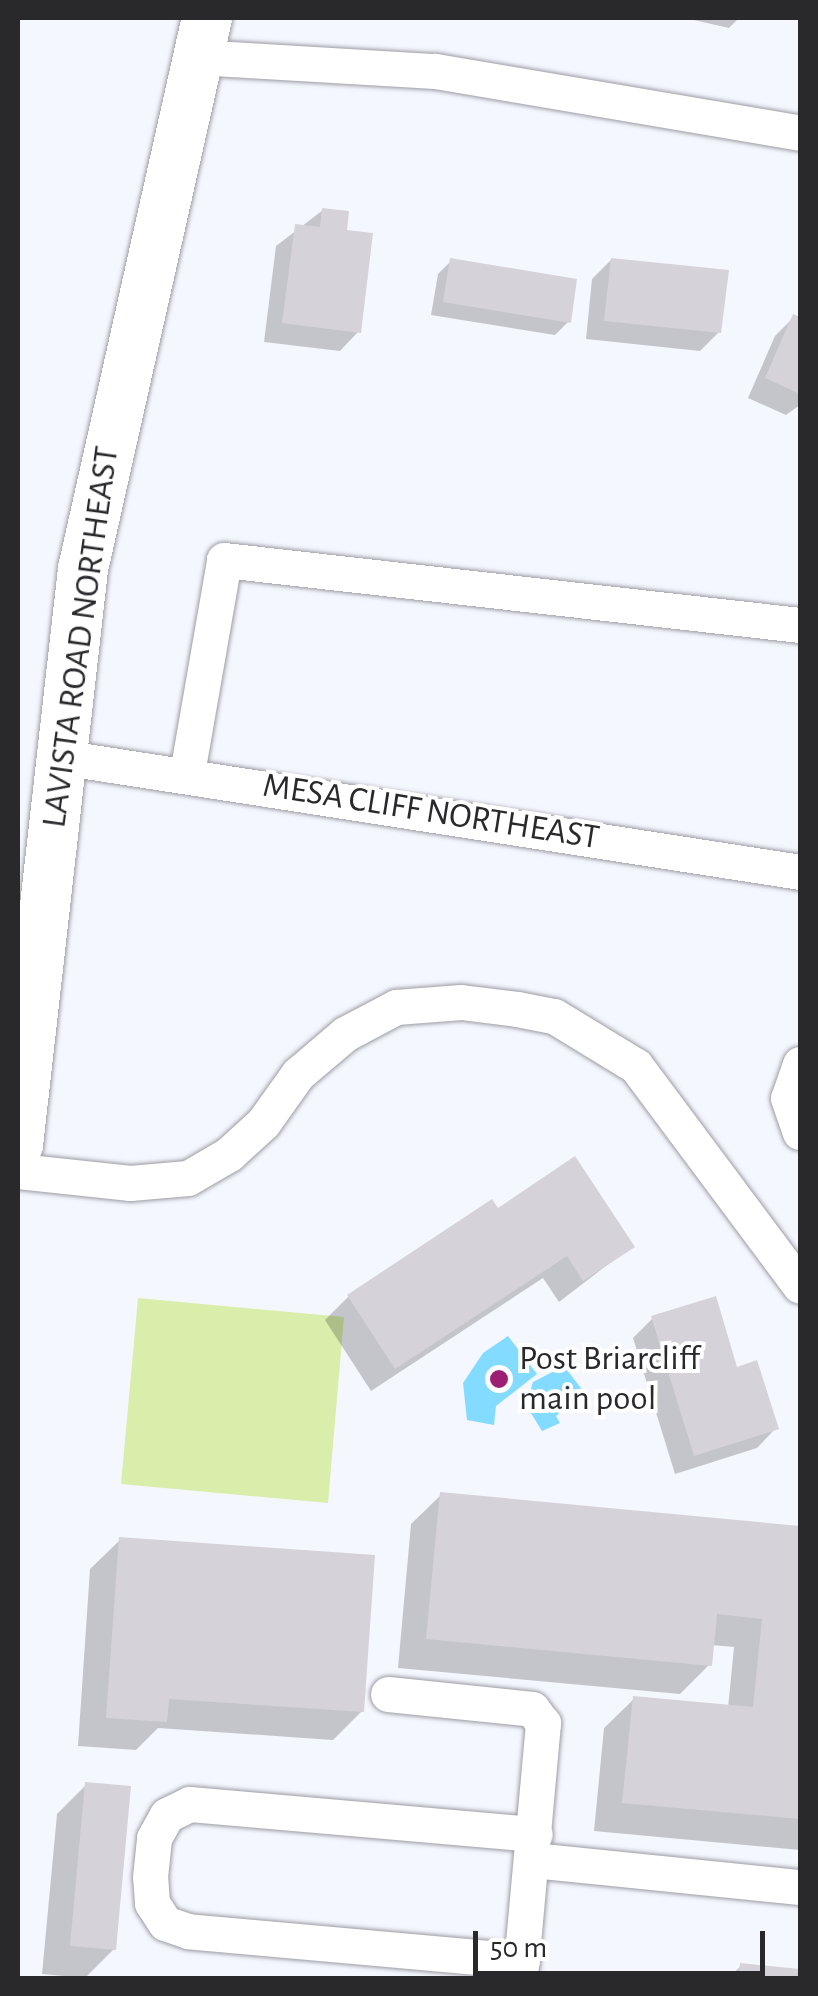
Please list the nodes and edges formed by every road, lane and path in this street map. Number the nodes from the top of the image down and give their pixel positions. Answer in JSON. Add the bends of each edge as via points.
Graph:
{"nodes":[{"id":1,"x":202,"y":37,"type":"edge"},
{"id":2,"x":800,"y":133,"type":"edge"},
{"id":3,"x":800,"y":625,"type":"edge"},
{"id":4,"x":60,"y":756,"type":"junction"},
{"id":5,"x":187,"y":773,"type":"junction"},
{"id":6,"x":800,"y":872,"type":"edge"},
{"id":7,"x":800,"y":1064,"type":"edge"},
{"id":8,"x":800,"y":1132,"type":"edge"},
{"id":9,"x":18,"y":1145,"type":"edge"},
{"id":10,"x":18,"y":1171,"type":"edge"},
{"id":11,"x":800,"y":1286,"type":"edge"},
{"id":12,"x":388,"y":1694,"type":"dead end"},
{"id":13,"x":534,"y":1847,"type":"junction"},
{"id":14,"x":800,"y":1887,"type":"edge"},
{"id":15,"x":521,"y":1970,"type":"edge"}],
"edges":[{"from":1,"to":2,"type":"street"},
{"from":1,"to":4,"type":"main road","name":"LAVISTA ROAD NORTHEAST","via":[[98,493]]},
{"from":3,"to":5,"type":"street","via":[[224,560]]},
{"from":4,"to":5,"type":"street","name":"MESA CLIFF NORTHEAST"},
{"from":4,"to":9,"type":"main road","name":"LAVISTA ROAD NORTHEAST"},
{"from":5,"to":6,"type":"street","name":"MESA CLIFF NORTHEAST"},
{"from":7,"to":8,"type":"street","via":[[788,1098]]},
{"from":10,"to":11,"type":"street","via":[[130,1183],[188,1178],[230,1154],[263,1123],[298,1074],[346,1034],[396,1008],[461,1002],[517,1009],[554,1016],[636,1066]]},
{"from":12,"to":13,"type":"street","via":[[532,1709],[543,1723],[544,1746]]},
{"from":13,"to":14,"type":"street"},
{"from":13,"to":15,"type":"street"},
{"from":13,"to":15,"type":"street","via":[[190,1804],[167,1815],[154,1838],[152,1902],[165,1923]]}]}
